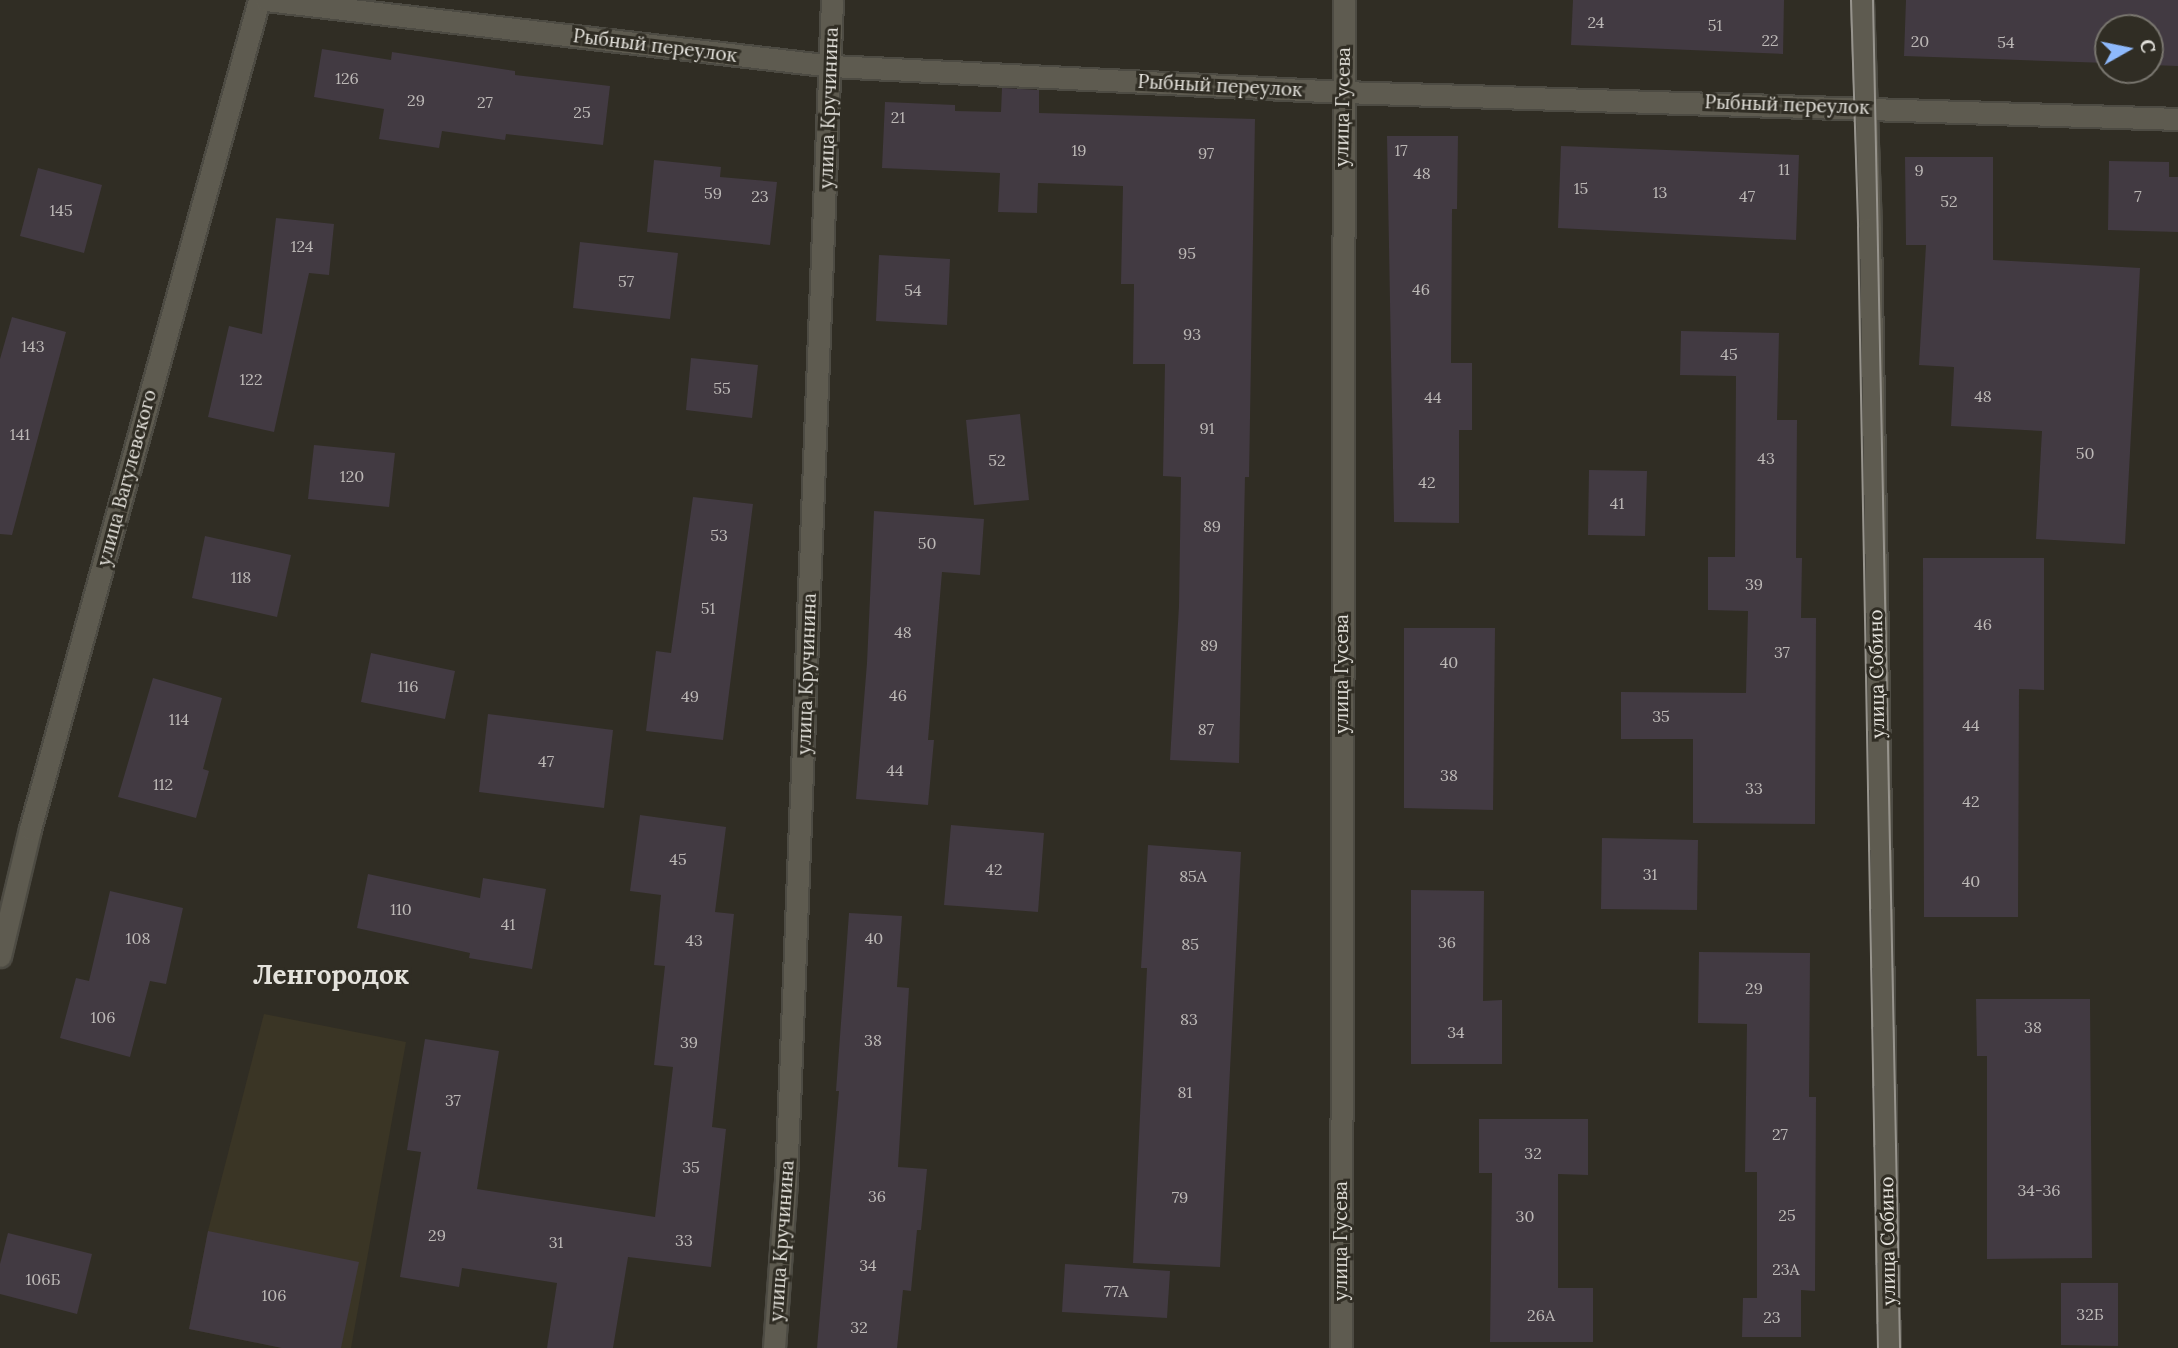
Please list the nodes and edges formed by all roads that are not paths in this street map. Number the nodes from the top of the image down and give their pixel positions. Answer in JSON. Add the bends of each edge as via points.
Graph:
{"nodes":[{"id":1,"x":259,"y":0,"type":"edge"},
{"id":2,"x":266,"y":0,"type":"edge"},
{"id":3,"x":832,"y":0,"type":"edge"},
{"id":4,"x":1344,"y":0,"type":"edge"},
{"id":5,"x":1862,"y":0,"type":"edge"},
{"id":6,"x":832,"y":66,"type":"junction"},
{"id":7,"x":1343,"y":92,"type":"junction"},
{"id":8,"x":1864,"y":108,"type":"junction"},
{"id":9,"x":2178,"y":119,"type":"edge"},
{"id":10,"x":0,"y":956,"type":"edge"},
{"id":11,"x":774,"y":1348,"type":"edge"},
{"id":12,"x":1341,"y":1348,"type":"edge"},
{"id":13,"x":1889,"y":1348,"type":"edge"}],
"edges":[{"from":1,"to":10,"type":"street","name":"улица Вагулевского","via":[[30,829]]},
{"from":2,"to":6,"type":"street","name":"Рыбный переулок"},
{"from":3,"to":6,"type":"street","name":"улица Кручинина"},
{"from":4,"to":7,"type":"street","name":"улица Гусева"},
{"from":5,"to":8,"type":"street","name":"улица Собино"},
{"from":6,"to":7,"type":"street","name":"Рыбный переулок"},
{"from":6,"to":11,"type":"street","name":"улица Кручинина","via":[[787,1168]]},
{"from":7,"to":8,"type":"street","name":"Рыбный переулок"},
{"from":7,"to":12,"type":"street","name":"улица Гусева"},
{"from":8,"to":9,"type":"street","name":"Рыбный переулок"},
{"from":8,"to":13,"type":"street","name":"улица Собино","via":[[1870,228]]}]}
